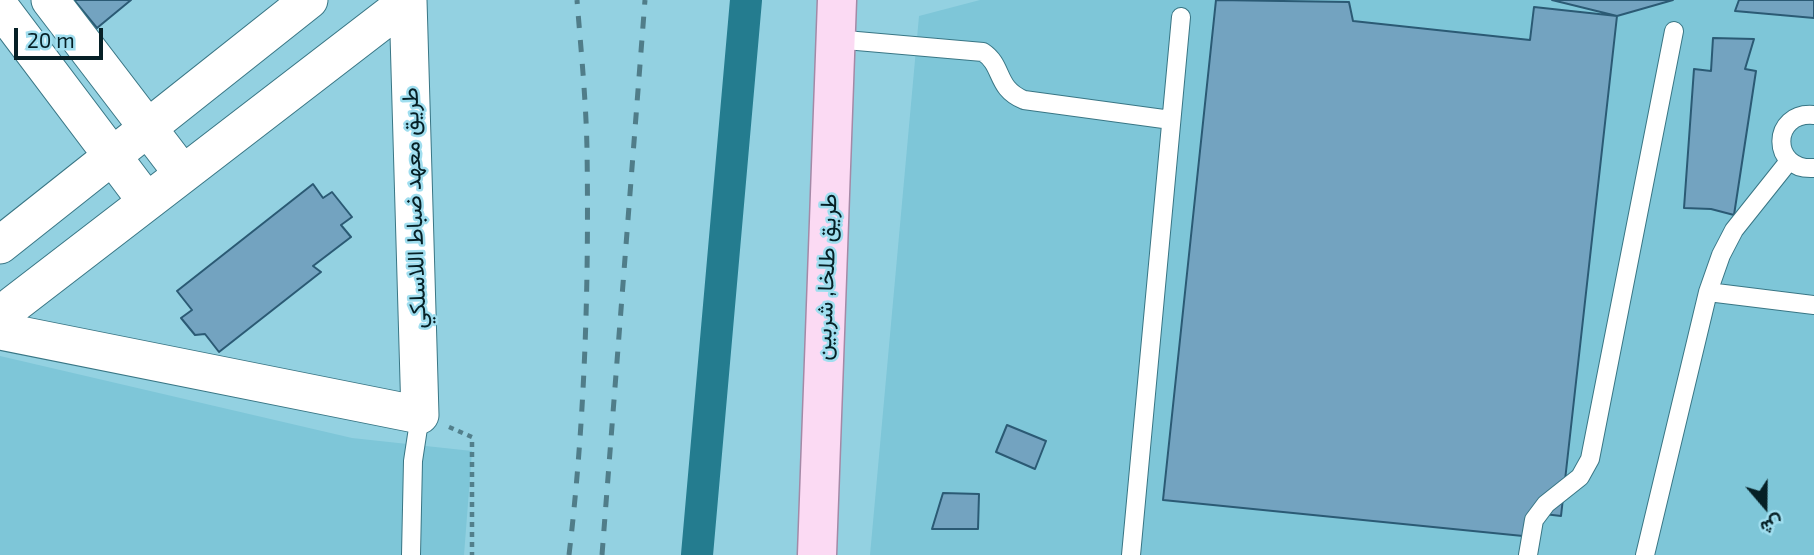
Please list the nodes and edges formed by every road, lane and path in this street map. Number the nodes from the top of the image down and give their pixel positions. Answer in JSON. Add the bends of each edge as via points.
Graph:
{"nodes":[{"id":1,"x":50,"y":0,"type":"edge"},
{"id":2,"x":309,"y":0,"type":"edge"},
{"id":3,"x":408,"y":0,"type":"edge"},
{"id":4,"x":837,"y":0,"type":"edge"},
{"id":5,"x":0,"y":7,"type":"edge"},
{"id":6,"x":1181,"y":17,"type":"dead end"},
{"id":7,"x":1674,"y":31,"type":"dead end"},
{"id":8,"x":834,"y":39,"type":"junction"},
{"id":9,"x":1814,"y":115,"type":"edge"},
{"id":10,"x":1171,"y":120,"type":"junction"},
{"id":11,"x":148,"y":127,"type":"junction"},
{"id":12,"x":113,"y":155,"type":"junction"},
{"id":13,"x":1789,"y":161,"type":"junction"},
{"id":14,"x":1814,"y":168,"type":"edge"},
{"id":15,"x":183,"y":174,"type":"junction"},
{"id":16,"x":147,"y":202,"type":"junction"},
{"id":17,"x":0,"y":244,"type":"edge"},
{"id":18,"x":0,"y":265,"type":"edge"},
{"id":19,"x":1708,"y":292,"type":"junction"},
{"id":20,"x":1814,"y":304,"type":"edge"},
{"id":21,"x":4,"y":321,"type":"edge"},
{"id":22,"x":420,"y":415,"type":"junction"},
{"id":23,"x":411,"y":555,"type":"edge"},
{"id":24,"x":472,"y":555,"type":"edge"},
{"id":25,"x":817,"y":555,"type":"edge"},
{"id":26,"x":1131,"y":555,"type":"edge"},
{"id":27,"x":1528,"y":555,"type":"edge"},
{"id":28,"x":1646,"y":555,"type":"edge"}],
"edges":[{"from":1,"to":11,"type":"street"},
{"from":2,"to":11,"type":"street"},
{"from":3,"to":15,"type":"street"},
{"from":3,"to":22,"type":"street","name":"طريق معهد ضباط اللاسلكي"},
{"from":4,"to":8,"type":"main road","name":"طريق طلخا, شربين"},
{"from":5,"to":12,"type":"street"},
{"from":6,"to":10,"type":"lane"},
{"from":7,"to":27,"type":"lane","via":[[1590,458],[1580,477],[1534,520]]},
{"from":8,"to":10,"type":"lane","via":[[983,52],[991,57],[1007,89],[1024,100]]},
{"from":8,"to":25,"type":"main road","name":"طريق طلخا, شربين"},
{"from":9,"to":13,"type":"lane","via":[[1801,115],[1786,125],[1781,144]]},
{"from":10,"to":26,"type":"lane"},
{"from":11,"to":12,"type":"street"},
{"from":11,"to":15,"type":"street"},
{"from":12,"to":16,"type":"street"},
{"from":12,"to":17,"type":"street"},
{"from":13,"to":14,"type":"lane"},
{"from":13,"to":19,"type":"lane","via":[[1734,230]]},
{"from":15,"to":16,"type":"street"},
{"from":16,"to":21,"type":"street"},
{"from":18,"to":21,"type":"street","via":[[14,289]]},
{"from":19,"to":20,"type":"lane"},
{"from":19,"to":28,"type":"lane"},
{"from":21,"to":22,"type":"street"},
{"from":22,"to":23,"type":"lane","via":[[412,461]]},
{"from":22,"to":24,"type":"path","via":[[472,437]]}]}
